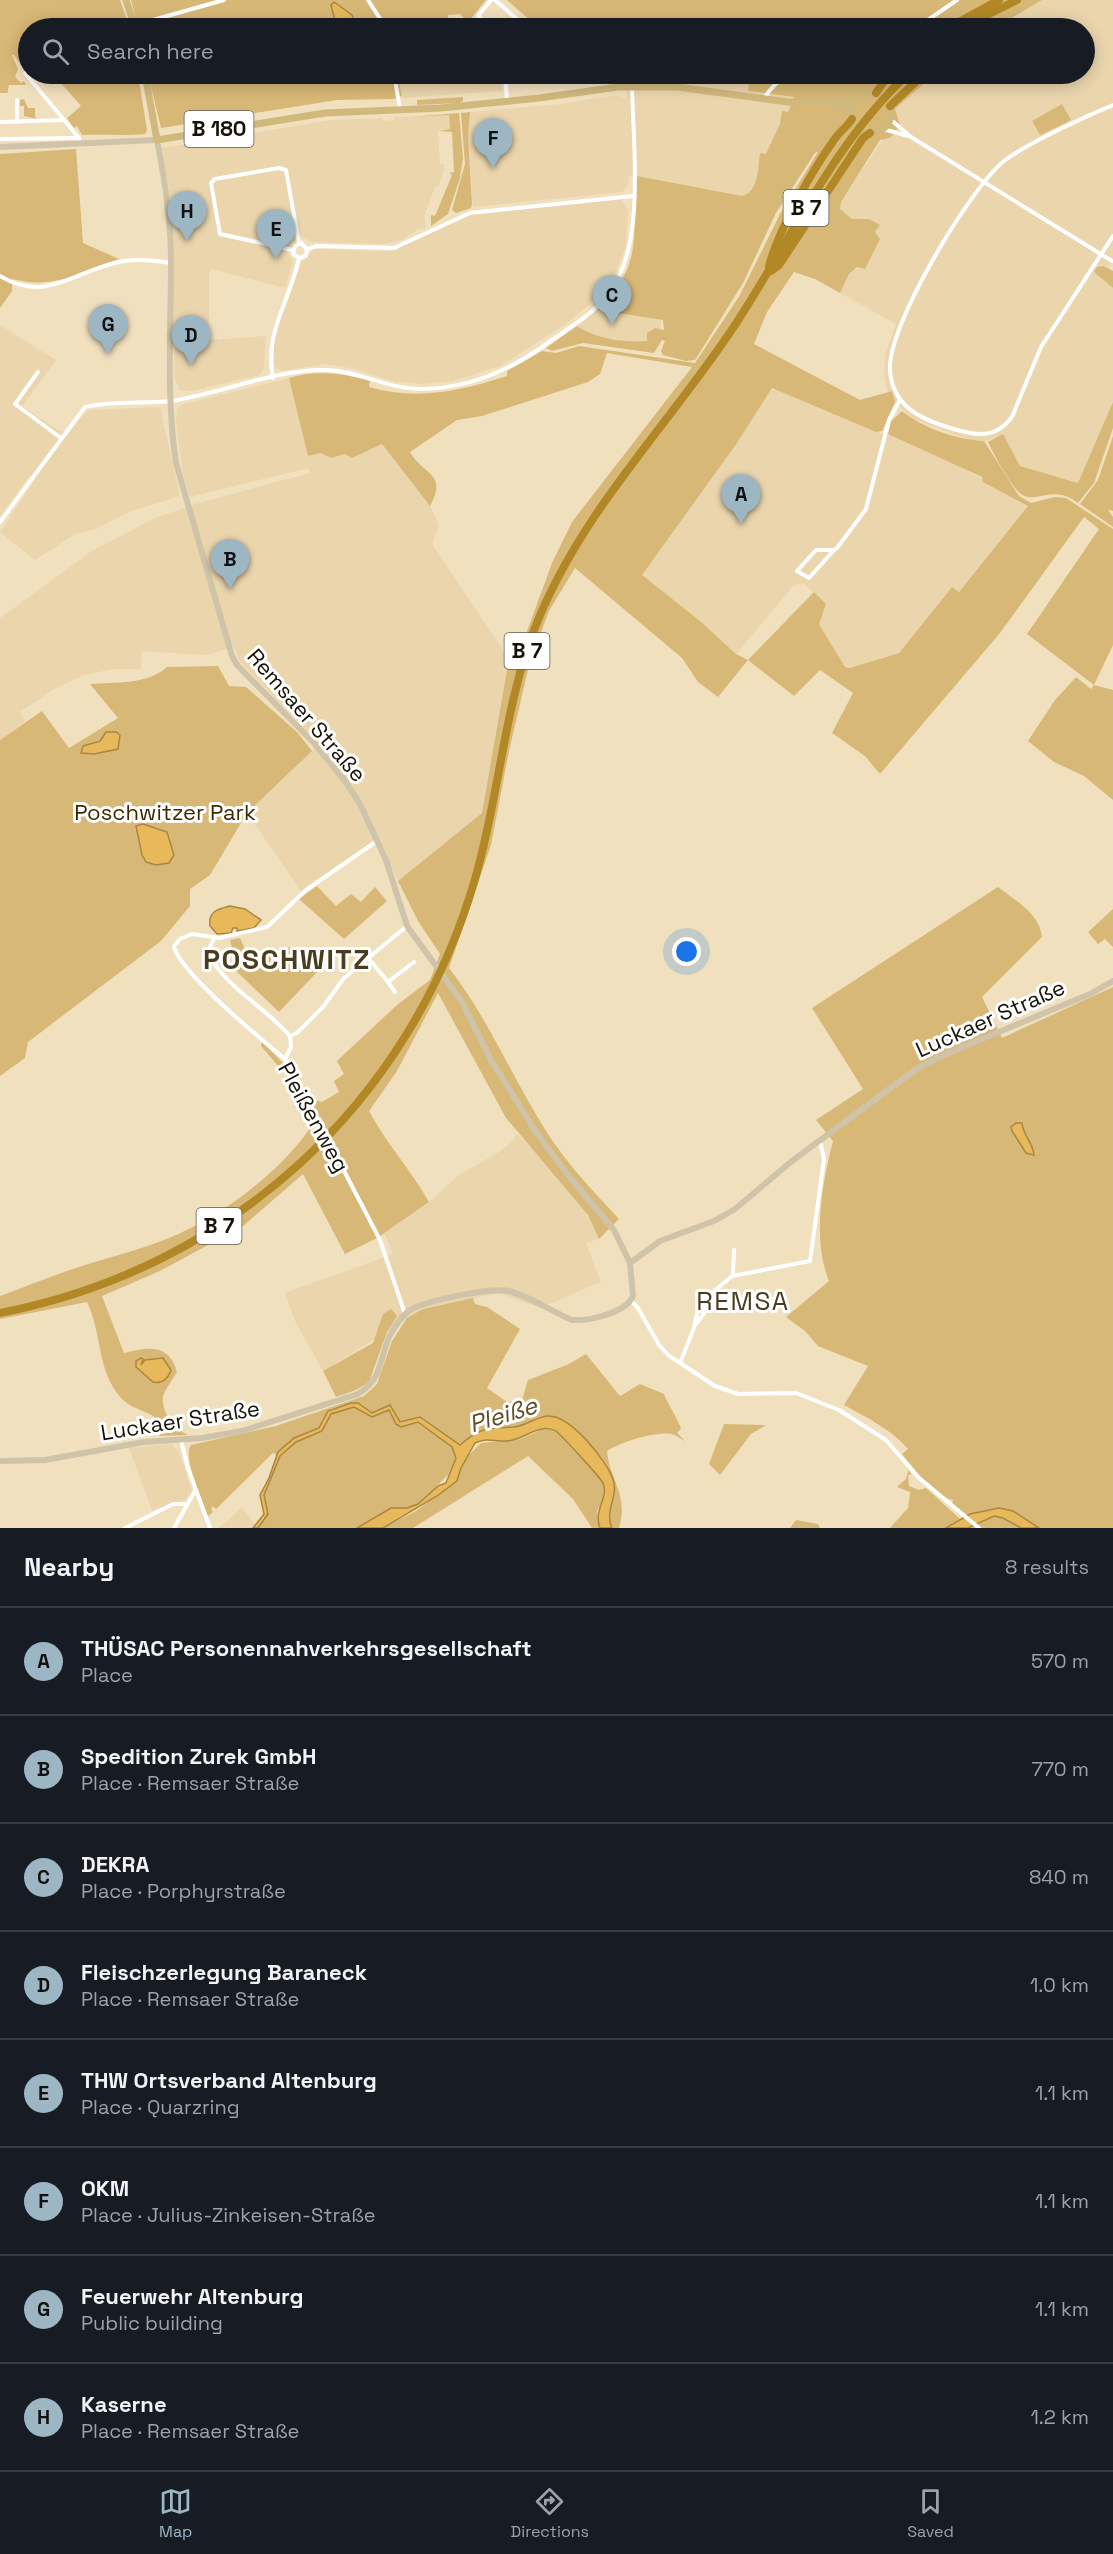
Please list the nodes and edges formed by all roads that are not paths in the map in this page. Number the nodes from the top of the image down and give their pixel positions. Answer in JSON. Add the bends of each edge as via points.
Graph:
{"nodes":[{"id":1,"x":126,"y":0,"type":"edge"},
{"id":2,"x":224,"y":0,"type":"edge"},
{"id":3,"x":368,"y":0,"type":"edge"},
{"id":4,"x":493,"y":0,"type":"edge"},
{"id":5,"x":957,"y":0,"type":"edge"},
{"id":6,"x":999,"y":0,"type":"edge"},
{"id":7,"x":1006,"y":0,"type":"edge"},
{"id":8,"x":1017,"y":0,"type":"edge"},
{"id":9,"x":131,"y":18,"type":"edge"},
{"id":10,"x":160,"y":18,"type":"edge"},
{"id":11,"x":380,"y":18,"type":"edge"},
{"id":12,"x":480,"y":18,"type":"edge"},
{"id":13,"x":515,"y":18,"type":"edge"},
{"id":14,"x":931,"y":18,"type":"edge"},
{"id":15,"x":966,"y":18,"type":"edge"},
{"id":16,"x":981,"y":18,"type":"edge"},
{"id":17,"x":984,"y":18,"type":"edge"},
{"id":18,"x":34,"y":84,"type":"edge"},
{"id":19,"x":147,"y":84,"type":"edge"},
{"id":20,"x":396,"y":84,"type":"edge"},
{"id":21,"x":506,"y":84,"type":"edge"},
{"id":22,"x":777,"y":84,"type":"edge"},
{"id":23,"x":882,"y":84,"type":"edge"},
{"id":24,"x":897,"y":84,"type":"edge"},
{"id":25,"x":913,"y":84,"type":"edge"},
{"id":26,"x":632,"y":86,"type":"junction"},
{"id":27,"x":876,"y":93,"type":"junction"},
{"id":28,"x":764,"y":99,"type":"junction"},
{"id":29,"x":17,"y":100,"type":"dead end"},
{"id":30,"x":826,"y":100,"type":"junction"},
{"id":31,"x":507,"y":101,"type":"junction"},
{"id":32,"x":855,"y":101,"type":"junction"},
{"id":33,"x":1113,"y":105,"type":"edge"},
{"id":34,"x":890,"y":106,"type":"junction"},
{"id":35,"x":401,"y":110,"type":"junction"},
{"id":36,"x":852,"y":115,"type":"junction"},
{"id":37,"x":890,"y":119,"type":"junction"},
{"id":38,"x":64,"y":120,"type":"junction"},
{"id":39,"x":0,"y":122,"type":"edge"},
{"id":40,"x":17,"y":122,"type":"junction"},
{"id":41,"x":883,"y":129,"type":"junction"},
{"id":42,"x":870,"y":133,"type":"junction"},
{"id":43,"x":911,"y":137,"type":"junction"},
{"id":44,"x":0,"y":139,"type":"edge"},
{"id":45,"x":79,"y":140,"type":"junction"},
{"id":46,"x":157,"y":140,"type":"junction"},
{"id":47,"x":0,"y":147,"type":"edge"},
{"id":48,"x":984,"y":183,"type":"junction"},
{"id":49,"x":633,"y":196,"type":"junction"},
{"id":50,"x":1113,"y":236,"type":"edge"},
{"id":51,"x":299,"y":243,"type":"junction"},
{"id":52,"x":307,"y":249,"type":"junction"},
{"id":53,"x":293,"y":250,"type":"junction"},
{"id":54,"x":1100,"y":253,"type":"junction"},
{"id":55,"x":299,"y":258,"type":"junction"},
{"id":56,"x":1112,"y":261,"type":"dead end"},
{"id":57,"x":171,"y":263,"type":"junction"},
{"id":58,"x":0,"y":276,"type":"edge"},
{"id":59,"x":766,"y":276,"type":"junction"},
{"id":60,"x":38,"y":372,"type":"dead end"},
{"id":61,"x":273,"y":378,"type":"junction"},
{"id":62,"x":900,"y":400,"type":"junction"},
{"id":63,"x":171,"y":401,"type":"junction"},
{"id":64,"x":61,"y":438,"type":"junction"},
{"id":65,"x":0,"y":522,"type":"edge"},
{"id":66,"x":834,"y":550,"type":"junction"},
{"id":67,"x":377,"y":840,"type":"junction"},
{"id":68,"x":407,"y":926,"type":"junction"},
{"id":69,"x":215,"y":937,"type":"junction"},
{"id":70,"x":369,"y":959,"type":"junction"},
{"id":71,"x":414,"y":962,"type":"dead end"},
{"id":72,"x":1113,"y":981,"type":"edge"},
{"id":73,"x":388,"y":982,"type":"junction"},
{"id":74,"x":395,"y":992,"type":"dead end"},
{"id":75,"x":290,"y":1036,"type":"junction"},
{"id":76,"x":285,"y":1059,"type":"junction"},
{"id":77,"x":820,"y":1141,"type":"junction"},
{"id":78,"x":734,"y":1250,"type":"dead end"},
{"id":79,"x":630,"y":1263,"type":"junction"},
{"id":80,"x":733,"y":1275,"type":"junction"},
{"id":81,"x":704,"y":1298,"type":"junction"},
{"id":82,"x":631,"y":1301,"type":"junction"},
{"id":83,"x":0,"y":1313,"type":"edge"},
{"id":84,"x":405,"y":1314,"type":"junction"},
{"id":85,"x":694,"y":1328,"type":"junction"},
{"id":86,"x":680,"y":1363,"type":"junction"},
{"id":87,"x":181,"y":1440,"type":"junction"},
{"id":88,"x":0,"y":1461,"type":"edge"},
{"id":89,"x":195,"y":1490,"type":"junction"},
{"id":90,"x":186,"y":1504,"type":"junction"},
{"id":91,"x":125,"y":1528,"type":"edge"},
{"id":92,"x":174,"y":1528,"type":"edge"},
{"id":93,"x":210,"y":1528,"type":"edge"},
{"id":94,"x":979,"y":1528,"type":"edge"}],
"edges":[{"from":1,"to":9,"type":"main road"},
{"from":2,"to":10,"type":"street"},
{"from":3,"to":11,"type":"street"},
{"from":4,"to":12,"type":"street"},
{"from":4,"to":13,"type":"street"},
{"from":5,"to":14,"type":"street"},
{"from":6,"to":15,"type":"highway"},
{"from":7,"to":16,"type":"highway"},
{"from":8,"to":17,"type":"highway"},
{"from":18,"to":38,"type":"street"},
{"from":19,"to":46,"type":"main road","number":"B 180"},
{"from":20,"to":35,"type":"street"},
{"from":21,"to":31,"type":"street"},
{"from":22,"to":28,"type":"street"},
{"from":23,"to":27,"type":"highway"},
{"from":24,"to":59,"type":"highway","number":"B 7","via":[[848,140]]},
{"from":25,"to":34,"type":"highway"},
{"from":26,"to":28,"type":"main road","number":"B 180","via":[[687,88]]},
{"from":26,"to":31,"type":"main road","number":"B 180"},
{"from":26,"to":49,"type":"street"},
{"from":27,"to":32,"type":"main road","number":"B 180","via":[[862,95]]},
{"from":27,"to":34,"type":"main road"},
{"from":28,"to":30,"type":"main road","number":"B 180"},
{"from":29,"to":40,"type":"street"},
{"from":30,"to":32,"type":"main road","number":"B 180"},
{"from":30,"to":36,"type":"main road","number":"B 180"},
{"from":31,"to":35,"type":"main road","number":"B 180"},
{"from":32,"to":36,"type":"main road"},
{"from":33,"to":48,"type":"street","via":[[1007,159]]},
{"from":34,"to":37,"type":"main road"},
{"from":35,"to":46,"type":"main road","number":"B 180","via":[[326,113]]},
{"from":36,"to":42,"type":"main road","number":"B 180","via":[[857,127]]},
{"from":36,"to":59,"type":"highway","via":[[793,211]]},
{"from":37,"to":41,"type":"main road"},
{"from":37,"to":43,"type":"street"},
{"from":38,"to":40,"type":"street"},
{"from":38,"to":45,"type":"street"},
{"from":39,"to":40,"type":"street"},
{"from":41,"to":42,"type":"main road"},
{"from":41,"to":43,"type":"street"},
{"from":42,"to":59,"type":"highway","via":[[783,258]]},
{"from":43,"to":48,"type":"street"},
{"from":44,"to":45,"type":"street"},
{"from":45,"to":46,"type":"street"},
{"from":45,"to":47,"type":"street"},
{"from":46,"to":57,"type":"street","name":"Remsaer Straße"},
{"from":48,"to":54,"type":"street"},
{"from":48,"to":62,"type":"street","via":[[946,238],[898,332],[890,369]]},
{"from":49,"to":52,"type":"street","via":[[470,213],[394,248]]},
{"from":49,"to":61,"type":"street","via":[[630,250],[612,289],[585,316],[511,367],[475,381],[438,388],[404,388],[326,369]]},
{"from":50,"to":54,"type":"street"},
{"from":51,"to":52,"type":"street"},
{"from":51,"to":53,"type":"street"},
{"from":51,"to":53,"type":"street","via":[[286,170],[214,178],[211,183],[219,234]]},
{"from":52,"to":55,"type":"street","via":[[306,256]]},
{"from":53,"to":55,"type":"street"},
{"from":54,"to":56,"type":"street"},
{"from":54,"to":62,"type":"street","via":[[1041,347],[1012,417],[998,431],[973,435],[937,424],[918,417]]},
{"from":55,"to":61,"type":"street","via":[[271,337]]},
{"from":57,"to":58,"type":"street","via":[[115,263],[54,286],[37,287]]},
{"from":57,"to":63,"type":"street","name":"Remsaer Straße"},
{"from":59,"to":83,"type":"highway","number":"B 7","via":[[697,380],[586,526],[559,574],[527,650],[466,908],[446,961],[394,1056],[322,1144],[257,1200],[200,1238],[102,1285]]},
{"from":60,"to":64,"type":"street","via":[[15,404]]},
{"from":61,"to":63,"type":"street"},
{"from":62,"to":66,"type":"street","via":[[889,420],[866,509]]},
{"from":63,"to":64,"type":"street","via":[[85,408]]},
{"from":63,"to":67,"type":"street","name":"Remsaer Straße","via":[[176,463],[232,656],[330,761],[360,804]]},
{"from":64,"to":65,"type":"street"},
{"from":66,"to":66,"type":"street","via":[[809,578],[797,571],[816,550]]},
{"from":67,"to":68,"type":"street","name":"Remsaer Straße"},
{"from":67,"to":69,"type":"street","via":[[306,890],[273,923]]},
{"from":68,"to":70,"type":"street"},
{"from":68,"to":79,"type":"street","name":"Remsaer Straße","via":[[462,1002],[491,1060],[536,1132],[614,1230]]},
{"from":69,"to":75,"type":"street","via":[[207,952],[212,962]]},
{"from":69,"to":76,"type":"street","name":"Pleißenweg","via":[[192,934],[180,939],[174,946],[175,952],[225,1008]]},
{"from":70,"to":73,"type":"street"},
{"from":70,"to":75,"type":"street","via":[[344,978],[323,1007]]},
{"from":71,"to":73,"type":"street"},
{"from":72,"to":77,"type":"street","name":"Luckaer Straße","via":[[915,1070]]},
{"from":73,"to":74,"type":"street"},
{"from":75,"to":76,"type":"street","via":[[291,1047]]},
{"from":76,"to":84,"type":"street","name":"Pleißenweg","via":[[380,1240]]},
{"from":77,"to":79,"type":"street","name":"Luckaer Straße","via":[[735,1209],[660,1241]]},
{"from":77,"to":80,"type":"street","via":[[824,1159],[810,1261]]},
{"from":78,"to":80,"type":"street"},
{"from":79,"to":82,"type":"street"},
{"from":80,"to":81,"type":"street"},
{"from":81,"to":85,"type":"street"},
{"from":81,"to":85,"type":"street","via":[[705,1312]]},
{"from":82,"to":84,"type":"street","via":[[582,1321],[561,1316],[512,1292],[490,1290],[418,1307]]},
{"from":82,"to":86,"type":"street","via":[[659,1345]]},
{"from":84,"to":87,"type":"street","name":"Luckaer Straße","via":[[389,1338],[377,1376],[371,1386],[358,1394],[260,1427]]},
{"from":85,"to":86,"type":"street"},
{"from":86,"to":94,"type":"street","via":[[726,1392],[796,1393],[839,1410],[886,1440],[918,1477]]},
{"from":87,"to":88,"type":"street","name":"Luckaer Straße","via":[[144,1442],[45,1460]]},
{"from":87,"to":89,"type":"street"},
{"from":89,"to":90,"type":"street"},
{"from":89,"to":93,"type":"street"},
{"from":90,"to":91,"type":"street","via":[[173,1504]]},
{"from":90,"to":92,"type":"street"}]}
